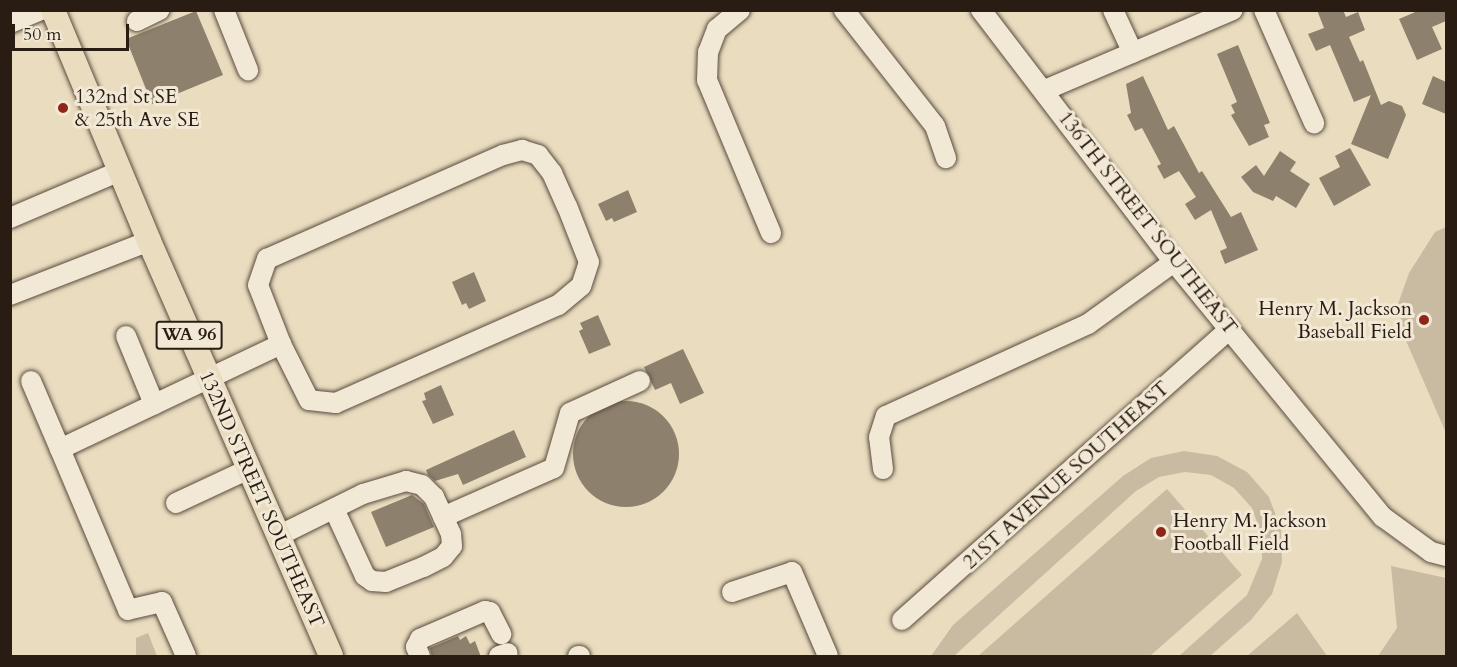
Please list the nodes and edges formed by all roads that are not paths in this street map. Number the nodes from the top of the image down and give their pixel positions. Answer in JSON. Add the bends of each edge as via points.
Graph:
{"nodes":[{"id":1,"x":41,"y":10,"type":"edge"},
{"id":2,"x":53,"y":10,"type":"edge"},
{"id":3,"x":160,"y":10,"type":"edge"},
{"id":4,"x":224,"y":10,"type":"edge"},
{"id":5,"x":740,"y":10,"type":"edge"},
{"id":6,"x":844,"y":10,"type":"edge"},
{"id":7,"x":981,"y":10,"type":"edge"},
{"id":8,"x":1113,"y":10,"type":"edge"},
{"id":9,"x":1233,"y":10,"type":"edge"},
{"id":10,"x":1264,"y":10,"type":"edge"},
{"id":11,"x":137,"y":21,"type":"dead end"},
{"id":12,"x":10,"y":23,"type":"edge"},
{"id":13,"x":1133,"y":53,"type":"junction"},
{"id":14,"x":248,"y":70,"type":"dead end"},
{"id":15,"x":1045,"y":90,"type":"junction"},
{"id":16,"x":1314,"y":123,"type":"dead end"},
{"id":17,"x":946,"y":158,"type":"dead end"},
{"id":18,"x":120,"y":171,"type":"junction"},
{"id":19,"x":10,"y":218,"type":"edge"},
{"id":20,"x":771,"y":233,"type":"dead end"},
{"id":21,"x":149,"y":241,"type":"junction"},
{"id":22,"x":1174,"y":262,"type":"junction"},
{"id":23,"x":10,"y":295,"type":"edge"},
{"id":24,"x":1230,"y":329,"type":"junction"},
{"id":25,"x":126,"y":336,"type":"dead end"},
{"id":26,"x":281,"y":344,"type":"junction"},
{"id":27,"x":208,"y":378,"type":"junction"},
{"id":28,"x":31,"y":381,"type":"dead end"},
{"id":29,"x":640,"y":381,"type":"dead end"},
{"id":30,"x":154,"y":404,"type":"junction"},
{"id":31,"x":60,"y":449,"type":"junction"},
{"id":32,"x":249,"y":469,"type":"junction"},
{"id":33,"x":883,"y":469,"type":"dead end"},
{"id":34,"x":176,"y":503,"type":"dead end"},
{"id":35,"x":334,"y":509,"type":"junction"},
{"id":36,"x":443,"y":517,"type":"junction"},
{"id":37,"x":278,"y":536,"type":"junction"},
{"id":38,"x":1446,"y":556,"type":"edge"},
{"id":39,"x":732,"y":592,"type":"dead end"},
{"id":40,"x":902,"y":620,"type":"dead end"},
{"id":41,"x":503,"y":648,"type":"edge"},
{"id":42,"x":186,"y":657,"type":"edge"},
{"id":43,"x":331,"y":657,"type":"edge"},
{"id":44,"x":420,"y":657,"type":"edge"},
{"id":45,"x":828,"y":657,"type":"edge"}],
"edges":[{"from":1,"to":12,"type":"street"},
{"from":2,"to":18,"type":"main road","name":"132ND STREET SOUTHEAST","number":"WA 96"},
{"from":3,"to":11,"type":"street"},
{"from":4,"to":14,"type":"street"},
{"from":5,"to":20,"type":"street","via":[[717,29],[708,52],[707,80]]},
{"from":6,"to":17,"type":"street","via":[[934,126]]},
{"from":7,"to":15,"type":"street","name":"136TH STREET SOUTHEAST"},
{"from":8,"to":13,"type":"street"},
{"from":9,"to":13,"type":"street"},
{"from":10,"to":16,"type":"street"},
{"from":13,"to":15,"type":"street"},
{"from":15,"to":22,"type":"street","name":"136TH STREET SOUTHEAST"},
{"from":18,"to":19,"type":"street"},
{"from":18,"to":21,"type":"main road","name":"132ND STREET SOUTHEAST","number":"WA 96"},
{"from":21,"to":23,"type":"street"},
{"from":21,"to":27,"type":"main road","name":"132ND STREET SOUTHEAST","number":"WA 96"},
{"from":22,"to":24,"type":"street","name":"136TH STREET SOUTHEAST"},
{"from":22,"to":33,"type":"street","via":[[1088,324],[886,416],[879,437]]},
{"from":24,"to":38,"type":"street","name":"136TH STREET SOUTHEAST","via":[[1383,517],[1431,552]]},
{"from":24,"to":40,"type":"street","name":"21ST AVENUE SOUTHEAST"},
{"from":25,"to":30,"type":"street"},
{"from":26,"to":26,"type":"street","via":[[258,285],[267,259],[503,155],[522,150],[538,155],[552,173],[589,262],[581,286],[558,305],[336,403],[309,400]]},
{"from":26,"to":27,"type":"street"},
{"from":27,"to":30,"type":"street"},
{"from":27,"to":32,"type":"main road","name":"132ND STREET SOUTHEAST","number":"WA 96"},
{"from":28,"to":31,"type":"street"},
{"from":29,"to":36,"type":"street","via":[[570,413],[554,468]]},
{"from":30,"to":31,"type":"street"},
{"from":31,"to":42,"type":"street","via":[[128,610],[162,602]]},
{"from":32,"to":34,"type":"street"},
{"from":32,"to":37,"type":"main road","name":"132ND STREET SOUTHEAST","number":"WA 96"},
{"from":35,"to":36,"type":"street","via":[[392,482],[406,481],[429,491]]},
{"from":35,"to":36,"type":"street","via":[[365,576],[379,584],[448,553],[452,540]]},
{"from":35,"to":37,"type":"street"},
{"from":37,"to":43,"type":"main road","name":"132ND STREET SOUTHEAST","number":"WA 96"},
{"from":39,"to":45,"type":"street","via":[[792,573]]},
{"from":41,"to":44,"type":"street","via":[[490,612],[485,611],[420,639],[416,647]]}]}
